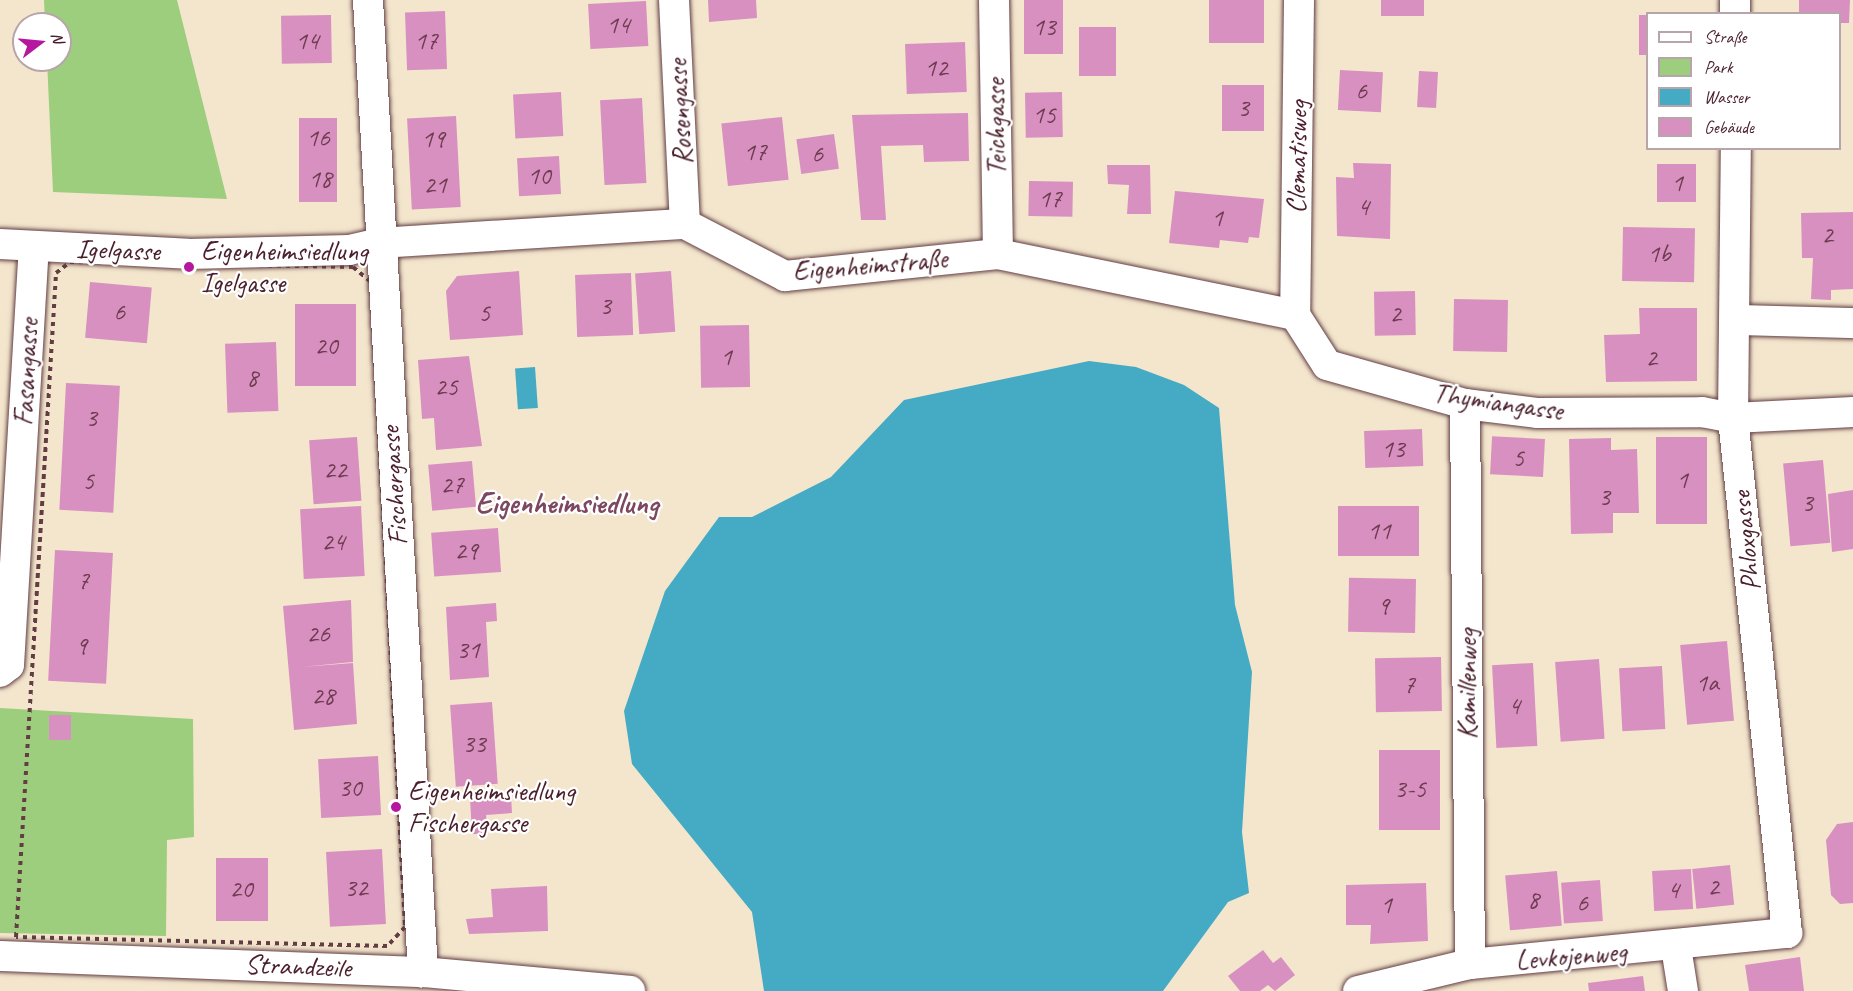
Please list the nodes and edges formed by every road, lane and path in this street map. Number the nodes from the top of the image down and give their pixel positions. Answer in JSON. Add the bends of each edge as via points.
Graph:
{"nodes":[{"id":1,"x":368,"y":0,"type":"edge"},
{"id":2,"x":674,"y":0,"type":"edge"},
{"id":3,"x":994,"y":0,"type":"edge"},
{"id":4,"x":1299,"y":0,"type":"edge"},
{"id":5,"x":1736,"y":150,"type":"edge"},
{"id":6,"x":685,"y":224,"type":"junction"},
{"id":7,"x":379,"y":243,"type":"junction"},
{"id":8,"x":0,"y":244,"type":"edge"},
{"id":9,"x":34,"y":247,"type":"junction"},
{"id":10,"x":998,"y":254,"type":"junction"},
{"id":11,"x":1295,"y":315,"type":"junction"},
{"id":12,"x":1736,"y":320,"type":"junction"},
{"id":13,"x":1853,"y":323,"type":"edge"},
{"id":14,"x":1466,"y":404,"type":"junction"},
{"id":15,"x":1853,"y":412,"type":"edge"},
{"id":16,"x":1733,"y":418,"type":"junction"},
{"id":17,"x":0,"y":672,"type":"edge"},
{"id":18,"x":1786,"y":933,"type":"joint"},
{"id":19,"x":8,"y":947,"type":"edge"},
{"id":20,"x":1676,"y":947,"type":"junction"},
{"id":21,"x":1470,"y":964,"type":"junction"},
{"id":22,"x":423,"y":972,"type":"junction"},
{"id":23,"x":267,"y":978,"type":"edge"},
{"id":24,"x":630,"y":991,"type":"edge"},
{"id":25,"x":1358,"y":991,"type":"edge"},
{"id":26,"x":1683,"y":991,"type":"edge"}],
"edges":[{"from":1,"to":7,"type":"street","name":"Fischergasse"},
{"from":2,"to":6,"type":"street","name":"Rosengasse"},
{"from":3,"to":10,"type":"street","name":"Teichgasse"},
{"from":4,"to":11,"type":"street","name":"Clematisweg"},
{"from":5,"to":12,"type":"street","name":"Phloxgasse"},
{"from":6,"to":7,"type":"street"},
{"from":6,"to":10,"type":"street","name":"Eigenheimstraße","via":[[786,276]]},
{"from":7,"to":9,"type":"street","name":"Igelgasse","via":[[349,250],[188,254]]},
{"from":7,"to":22,"type":"street","name":"Fischergasse"},
{"from":8,"to":9,"type":"street","name":"Igelgasse"},
{"from":9,"to":17,"type":"street","name":"Fasangasse","via":[[9,665]]},
{"from":10,"to":11,"type":"street","name":"Eigenheimstraße"},
{"from":11,"to":14,"type":"street","name":"Thymiangasse","via":[[1327,365]]},
{"from":12,"to":13,"type":"street"},
{"from":12,"to":16,"type":"street","name":"Phloxgasse"},
{"from":14,"to":16,"type":"street","name":"Thymiangasse","via":[[1538,413],[1702,412]]},
{"from":14,"to":21,"type":"street","name":"Kamillenweg"},
{"from":15,"to":16,"type":"street","name":"Thymiangasse"},
{"from":16,"to":18,"type":"street","name":"Phloxgasse"},
{"from":18,"to":20,"type":"street","name":"Levkojenweg"},
{"from":19,"to":19,"type":"path","via":[[387,946],[405,927],[371,282],[352,267],[70,262],[56,273]]},
{"from":19,"to":23,"type":"street","name":"Strandzeile"},
{"from":20,"to":21,"type":"street","name":"Levkojenweg"},
{"from":20,"to":26,"type":"street"},
{"from":21,"to":25,"type":"street","name":"Levkojenweg"},
{"from":22,"to":23,"type":"street","name":"Strandzeile"},
{"from":22,"to":24,"type":"street","name":"Strandzeile"}]}
